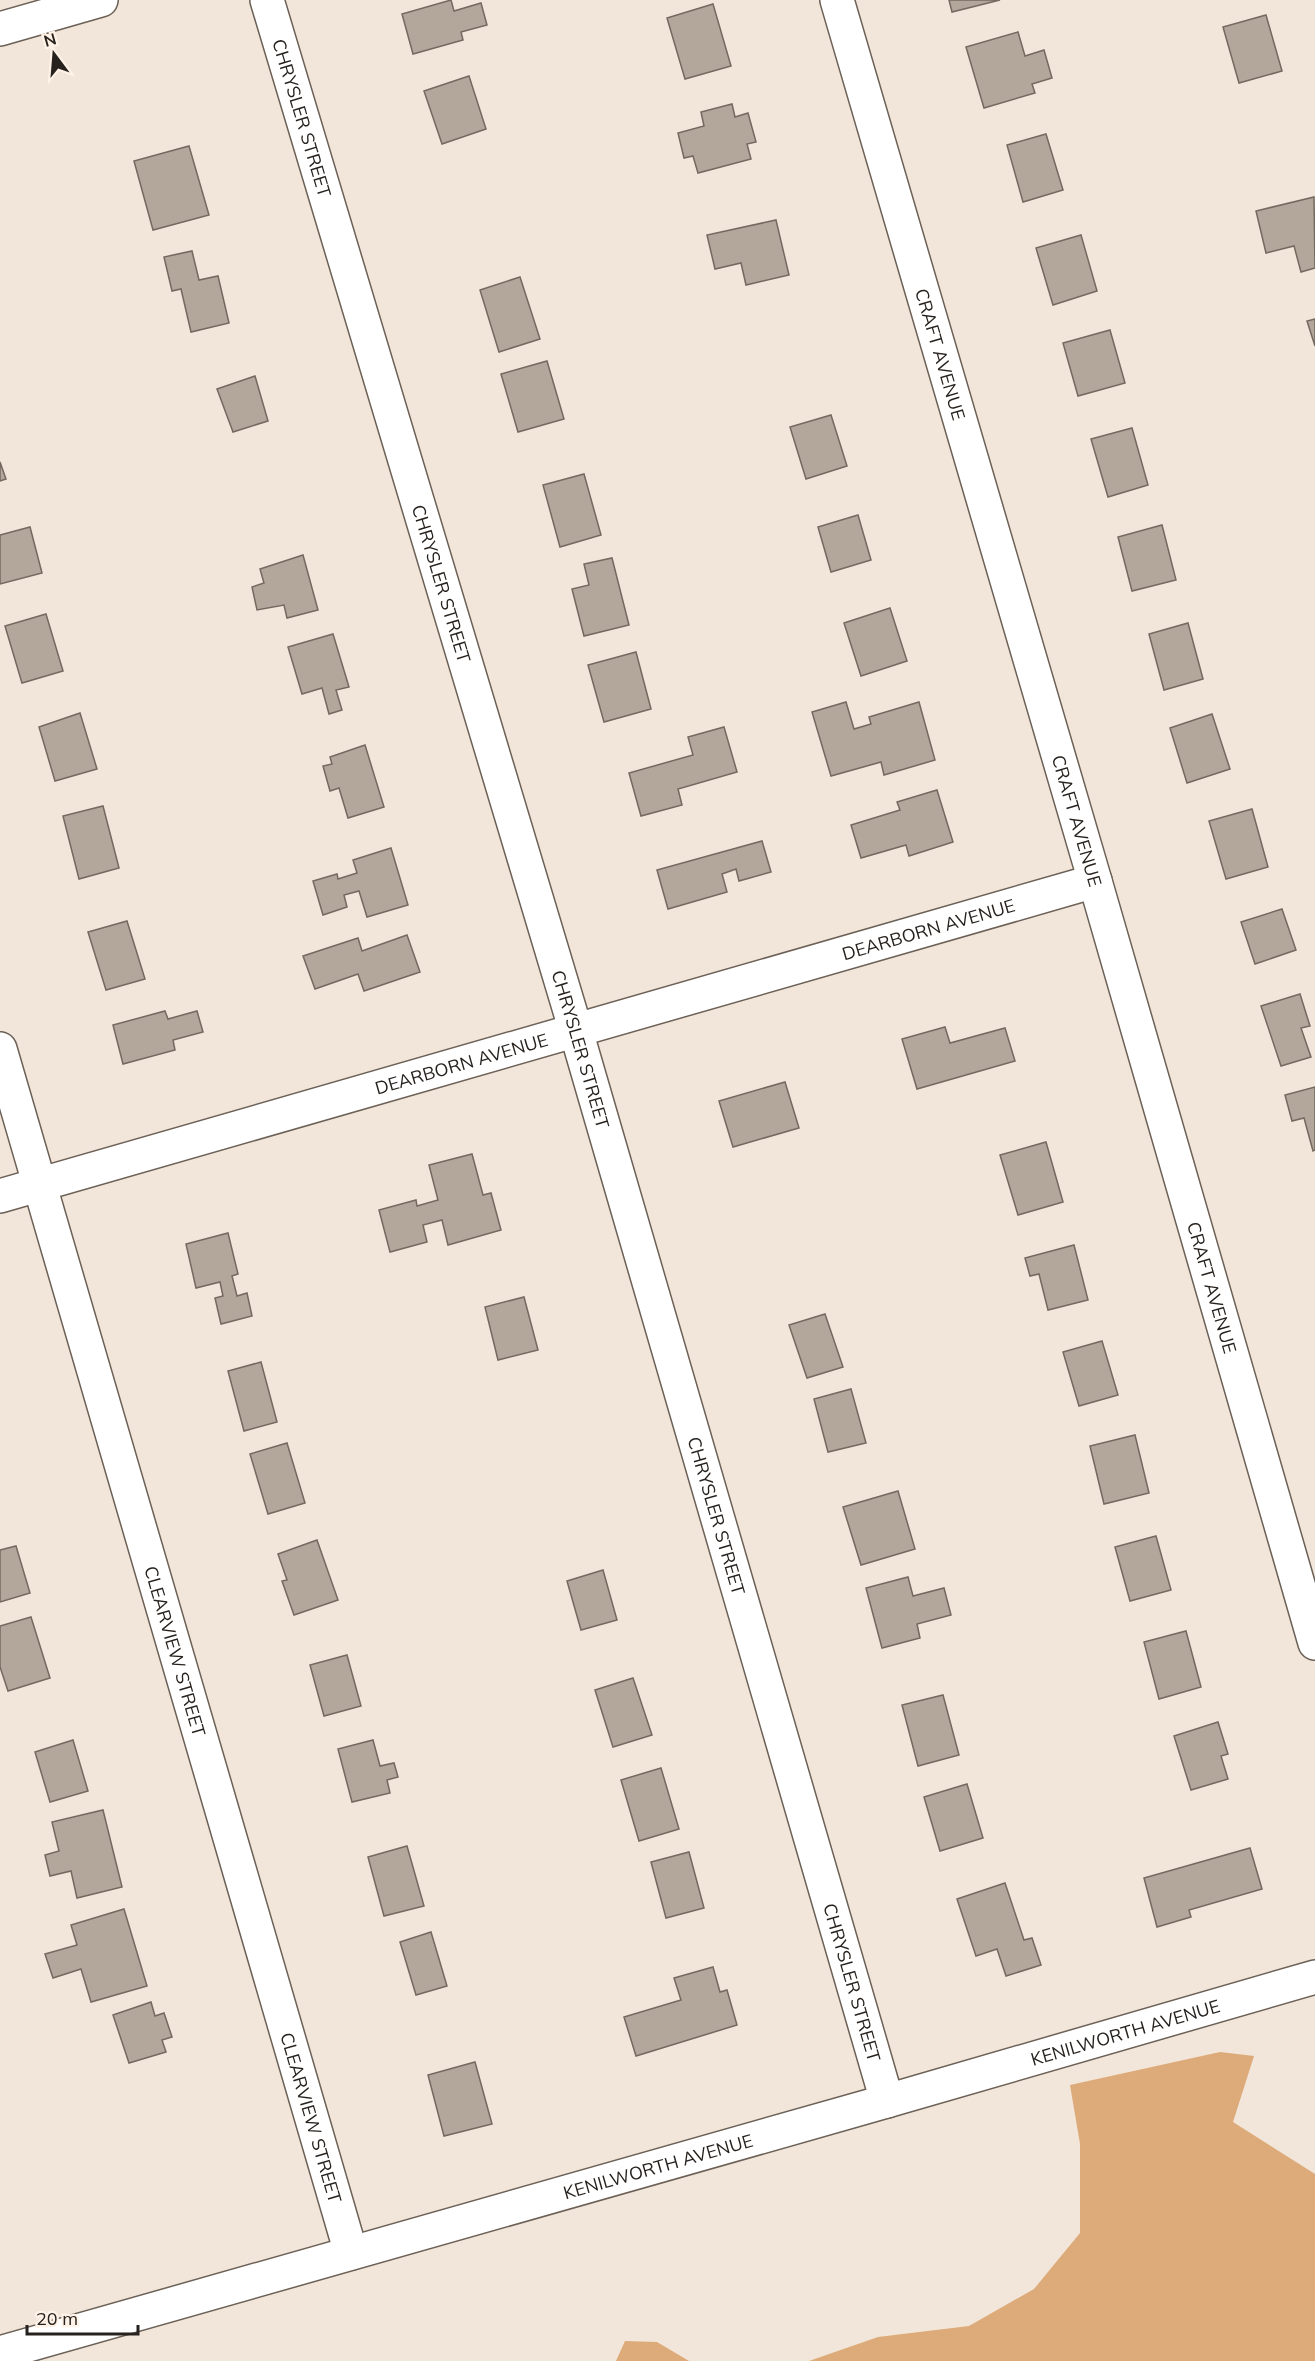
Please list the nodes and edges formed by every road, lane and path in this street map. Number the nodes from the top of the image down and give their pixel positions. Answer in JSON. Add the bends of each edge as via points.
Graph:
{"nodes":[{"id":1,"x":101,"y":0,"type":"edge"},
{"id":2,"x":267,"y":0,"type":"edge"},
{"id":3,"x":837,"y":0,"type":"edge"},
{"id":4,"x":0,"y":29,"type":"edge"},
{"id":5,"x":1095,"y":881,"type":"junction"},
{"id":6,"x":576,"y":1031,"type":"junction"},
{"id":7,"x":0,"y":1049,"type":"edge"},
{"id":8,"x":40,"y":1185,"type":"junction"},
{"id":9,"x":0,"y":1196,"type":"edge"},
{"id":10,"x":1307,"y":1588,"type":"edge"},
{"id":11,"x":1315,"y":1643,"type":"edge"},
{"id":12,"x":1315,"y":1977,"type":"edge"},
{"id":13,"x":887,"y":2101,"type":"junction"},
{"id":14,"x":351,"y":2253,"type":"junction"},
{"id":15,"x":0,"y":2353,"type":"edge"}],
"edges":[{"from":1,"to":4,"type":"street"},
{"from":2,"to":6,"type":"street","name":"CHRYSLER STREET"},
{"from":3,"to":5,"type":"street","name":"CRAFT AVENUE"},
{"from":5,"to":6,"type":"street","name":"DEARBORN AVENUE"},
{"from":5,"to":10,"type":"street","name":"CRAFT AVENUE"},
{"from":6,"to":8,"type":"street","name":"DEARBORN AVENUE"},
{"from":6,"to":13,"type":"street","name":"CHRYSLER STREET"},
{"from":7,"to":8,"type":"street","name":"CLEARVIEW STREET"},
{"from":8,"to":9,"type":"street","name":"DEARBORN AVENUE"},
{"from":8,"to":14,"type":"street","name":"CLEARVIEW STREET"},
{"from":10,"to":11,"type":"street","name":"CRAFT AVENUE"},
{"from":12,"to":13,"type":"street","name":"KENILWORTH AVENUE"},
{"from":13,"to":14,"type":"street","name":"KENILWORTH AVENUE"},
{"from":14,"to":15,"type":"street","name":"KENILWORTH AVENUE"}]}
